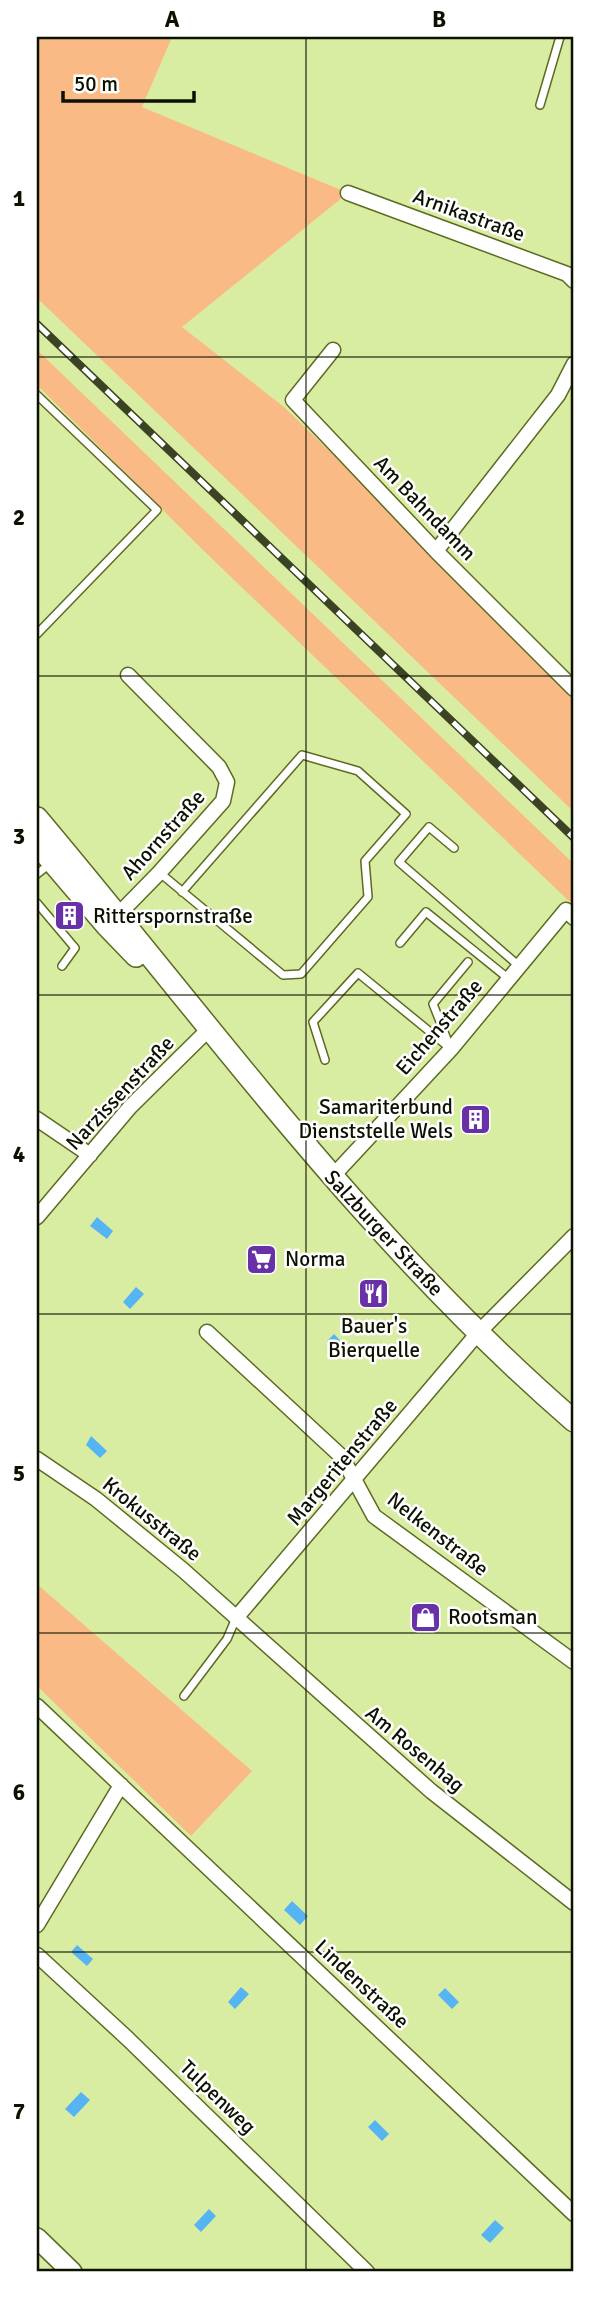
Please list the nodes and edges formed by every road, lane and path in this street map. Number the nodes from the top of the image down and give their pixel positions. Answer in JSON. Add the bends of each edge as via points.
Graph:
{"nodes":[{"id":1,"x":560,"y":37,"type":"edge"},
{"id":2,"x":540,"y":105,"type":"dead end"},
{"id":3,"x":348,"y":192,"type":"dead end"},
{"id":4,"x":574,"y":281,"type":"edge"},
{"id":5,"x":333,"y":350,"type":"dead end"},
{"id":6,"x":574,"y":364,"type":"edge"},
{"id":7,"x":37,"y":395,"type":"edge"},
{"id":8,"x":436,"y":551,"type":"junction"},
{"id":9,"x":44,"y":610,"type":"dead end"},
{"id":10,"x":52,"y":618,"type":"junction"},
{"id":11,"x":37,"y":634,"type":"edge"},
{"id":12,"x":128,"y":675,"type":"dead end"},
{"id":13,"x":574,"y":689,"type":"edge"},
{"id":14,"x":37,"y":818,"type":"edge"},
{"id":15,"x":37,"y":844,"type":"edge"},
{"id":16,"x":454,"y":848,"type":"dead end"},
{"id":17,"x":51,"y":863,"type":"edge"},
{"id":18,"x":159,"y":873,"type":"junction"},
{"id":19,"x":182,"y":892,"type":"junction"},
{"id":20,"x":37,"y":903,"type":"edge"},
{"id":21,"x":574,"y":918,"type":"edge"},
{"id":22,"x":112,"y":920,"type":"junction"},
{"id":23,"x":400,"y":943,"type":"dead end"},
{"id":24,"x":468,"y":962,"type":"dead end"},
{"id":25,"x":62,"y":966,"type":"dead end"},
{"id":26,"x":519,"y":967,"type":"junction"},
{"id":27,"x":509,"y":979,"type":"junction"},
{"id":28,"x":208,"y":1030,"type":"junction"},
{"id":29,"x":450,"y":1049,"type":"junction"},
{"id":30,"x":325,"y":1060,"type":"dead end"},
{"id":31,"x":37,"y":1119,"type":"edge"},
{"id":32,"x":90,"y":1155,"type":"junction"},
{"id":33,"x":332,"y":1177,"type":"junction"},
{"id":34,"x":37,"y":1217,"type":"edge"},
{"id":35,"x":574,"y":1236,"type":"edge"},
{"id":36,"x":207,"y":1332,"type":"dead end"},
{"id":37,"x":478,"y":1333,"type":"junction"},
{"id":38,"x":574,"y":1420,"type":"edge"},
{"id":39,"x":37,"y":1459,"type":"edge"},
{"id":40,"x":355,"y":1480,"type":"junction"},
{"id":41,"x":236,"y":1619,"type":"junction"},
{"id":42,"x":574,"y":1662,"type":"edge"},
{"id":43,"x":184,"y":1696,"type":"dead end"},
{"id":44,"x":37,"y":1706,"type":"edge"},
{"id":45,"x":121,"y":1785,"type":"junction"},
{"id":46,"x":574,"y":1903,"type":"edge"},
{"id":47,"x":37,"y":1925,"type":"edge"},
{"id":48,"x":37,"y":1955,"type":"edge"},
{"id":49,"x":574,"y":2214,"type":"edge"},
{"id":50,"x":37,"y":2238,"type":"edge"},
{"id":51,"x":72,"y":2272,"type":"edge"},
{"id":52,"x":367,"y":2272,"type":"edge"}],
"edges":[{"from":1,"to":2,"type":"lane"},
{"from":3,"to":4,"type":"street","name":"Arnikastraße","via":[[567,274]]},
{"from":5,"to":8,"type":"street","name":"Am Bahndamm","via":[[293,400]]},
{"from":6,"to":8,"type":"street","via":[[558,395]]},
{"from":7,"to":10,"type":"lane","via":[[157,510]]},
{"from":8,"to":13,"type":"street","name":"Am Bahndamm"},
{"from":9,"to":10,"type":"lane"},
{"from":10,"to":11,"type":"lane"},
{"from":12,"to":18,"type":"street","name":"Ahornstraße","via":[[219,767],[227,782],[223,800]]},
{"from":14,"to":17,"type":"main road","name":"Salzburger Straße"},
{"from":15,"to":17,"type":"main road","name":"Salzburger Straße"},
{"from":16,"to":26,"type":"lane","via":[[429,827],[399,862]]},
{"from":17,"to":22,"type":"main road","name":"Salzburger Straße"},
{"from":18,"to":19,"type":"lane"},
{"from":18,"to":22,"type":"street","name":"Ahornstraße"},
{"from":19,"to":19,"type":"lane","via":[[283,975],[301,974],[368,897],[365,861],[406,814],[358,771],[302,755]]},
{"from":20,"to":25,"type":"lane","via":[[75,948]]},
{"from":21,"to":26,"type":"street","name":"Eichenstraße","via":[[566,910]]},
{"from":22,"to":28,"type":"main road","name":"Salzburger Straße"},
{"from":23,"to":27,"type":"lane","via":[[426,912]]},
{"from":24,"to":29,"type":"lane","via":[[433,1004]]},
{"from":26,"to":27,"type":"street","name":"Eichenstraße"},
{"from":27,"to":29,"type":"street","name":"Eichenstraße"},
{"from":28,"to":32,"type":"street","name":"Narzissenstraße","via":[[130,1107]]},
{"from":28,"to":33,"type":"main road","name":"Salzburger Straße"},
{"from":29,"to":30,"type":"lane","via":[[358,973],[313,1021]]},
{"from":29,"to":33,"type":"street","name":"Eichenstraße"},
{"from":31,"to":32,"type":"street"},
{"from":32,"to":34,"type":"street","name":"Narzissenstraße"},
{"from":33,"to":37,"type":"main road","name":"Salzburger Straße"},
{"from":35,"to":37,"type":"street","name":"Margeritenstraße"},
{"from":36,"to":40,"type":"street","name":"Nelkenstraße","via":[[342,1457]]},
{"from":37,"to":38,"type":"main road","name":"Salzburger Straße"},
{"from":37,"to":40,"type":"street","name":"Margeritenstraße"},
{"from":39,"to":41,"type":"street","name":"Krokusstraße","via":[[96,1499]]},
{"from":40,"to":41,"type":"street","name":"Margeritenstraße"},
{"from":40,"to":42,"type":"street","name":"Nelkenstraße","via":[[374,1516]]},
{"from":41,"to":43,"type":"lane","via":[[227,1639]]},
{"from":41,"to":46,"type":"street","name":"Am Rosenhag","via":[[431,1791]]},
{"from":44,"to":45,"type":"street","name":"Lindenstraße"},
{"from":45,"to":47,"type":"street"},
{"from":45,"to":49,"type":"street","name":"Lindenstraße"},
{"from":48,"to":52,"type":"street","name":"Tulpenweg"},
{"from":50,"to":51,"type":"main road"}]}
